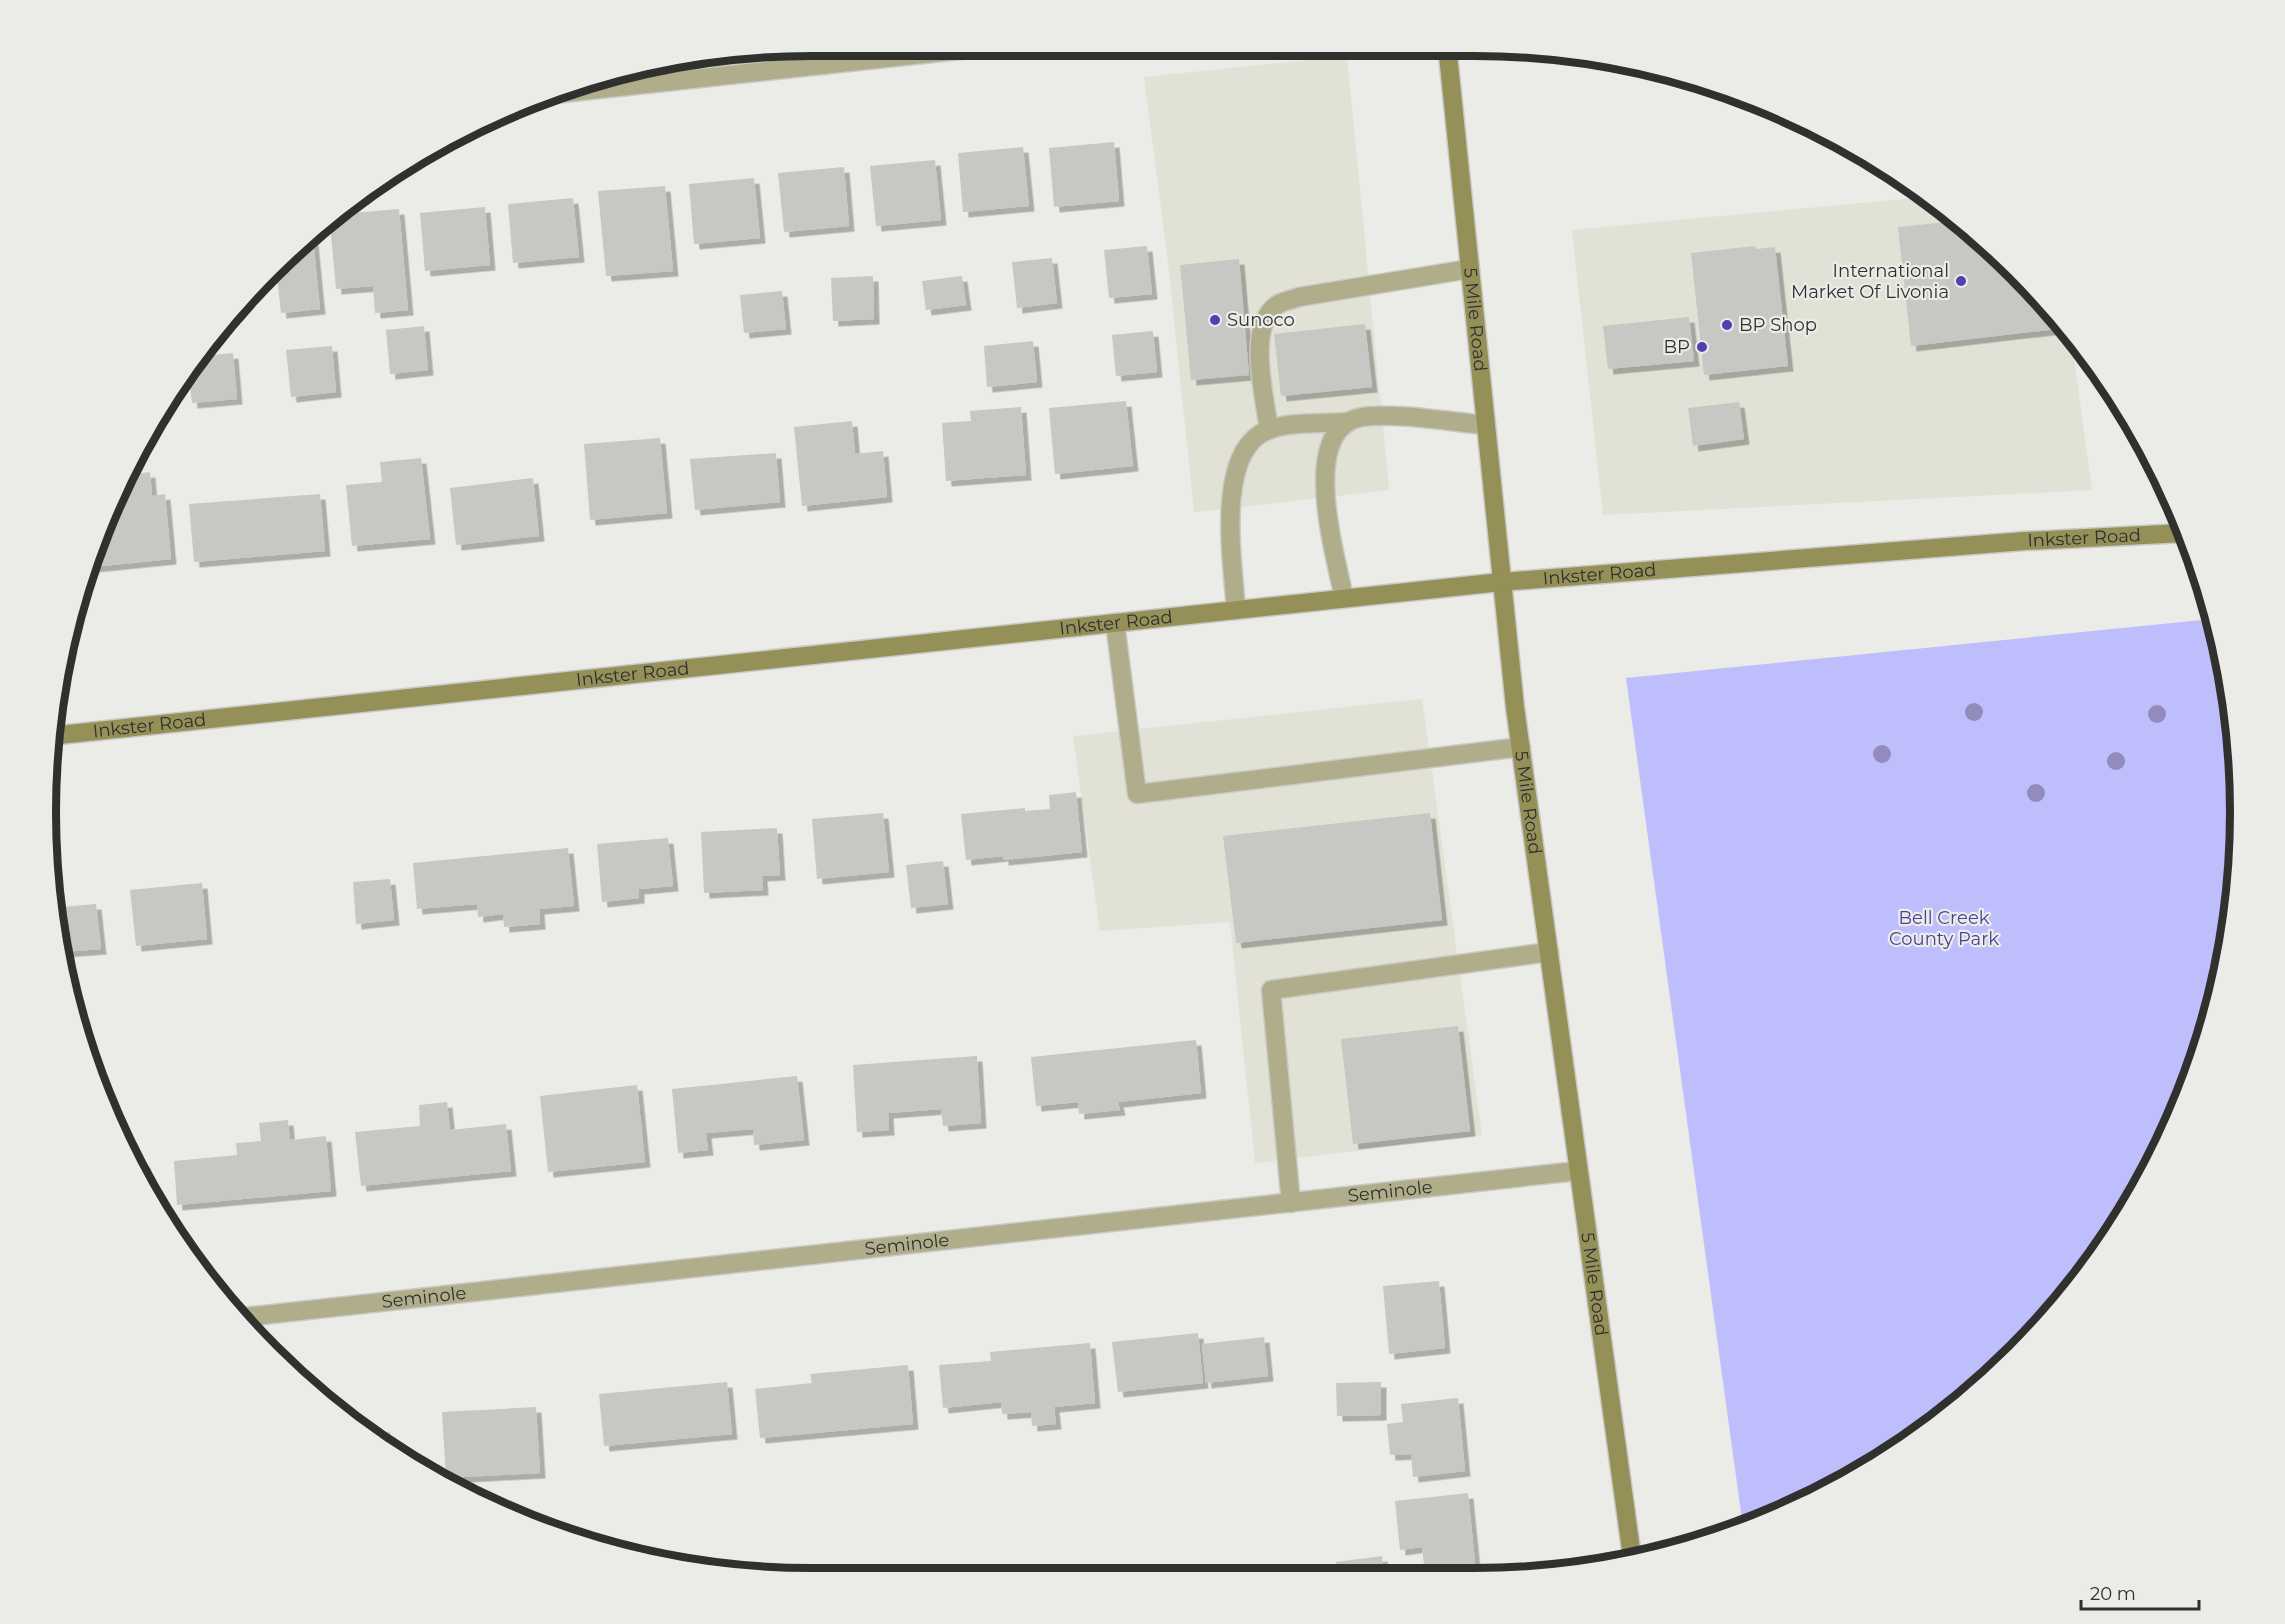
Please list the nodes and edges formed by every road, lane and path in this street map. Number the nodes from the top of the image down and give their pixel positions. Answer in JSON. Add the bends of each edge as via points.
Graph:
{"nodes":[{"id":1,"x":823,"y":56,"type":"edge"},
{"id":2,"x":882,"y":56,"type":"edge"},
{"id":3,"x":1448,"y":56,"type":"edge"},
{"id":4,"x":824,"y":64,"type":"junction"},
{"id":5,"x":587,"y":90,"type":"edge"},
{"id":6,"x":1469,"y":269,"type":"junction"},
{"id":7,"x":1346,"y":422,"type":"junction"},
{"id":8,"x":1485,"y":425,"type":"junction"},
{"id":9,"x":1269,"y":430,"type":"junction"},
{"id":10,"x":2176,"y":533,"type":"edge"},
{"id":11,"x":1501,"y":582,"type":"junction"},
{"id":12,"x":1344,"y":598,"type":"junction"},
{"id":13,"x":1236,"y":609,"type":"junction"},
{"id":14,"x":1114,"y":623,"type":"junction"},
{"id":15,"x":60,"y":735,"type":"edge"},
{"id":16,"x":1521,"y":747,"type":"junction"},
{"id":17,"x":1549,"y":952,"type":"junction"},
{"id":18,"x":1577,"y":1171,"type":"junction"},
{"id":19,"x":1291,"y":1203,"type":"junction"},
{"id":20,"x":248,"y":1317,"type":"edge"},
{"id":21,"x":1631,"y":1552,"type":"edge"}],
"edges":[{"from":1,"to":4,"type":"street"},
{"from":2,"to":4,"type":"street"},
{"from":3,"to":6,"type":"main road","name":"5 Mile Road"},
{"from":4,"to":5,"type":"street"},
{"from":6,"to":8,"type":"main road","name":"5 Mile Road"},
{"from":6,"to":9,"type":"street","via":[[1299,297],[1277,305],[1265,318],[1259,339]]},
{"from":7,"to":8,"type":"street","via":[[1379,416]]},
{"from":7,"to":9,"type":"street"},
{"from":7,"to":12,"type":"street","via":[[1327,449],[1325,471],[1327,505]]},
{"from":8,"to":11,"type":"main road","name":"5 Mile Road"},
{"from":9,"to":13,"type":"street","via":[[1248,442],[1233,480]]},
{"from":10,"to":11,"type":"main road","name":"Inkster Road","via":[[2025,541]]},
{"from":11,"to":12,"type":"main road","name":"Inkster Road"},
{"from":11,"to":16,"type":"main road","name":"5 Mile Road"},
{"from":12,"to":13,"type":"main road","name":"Inkster Road"},
{"from":13,"to":14,"type":"main road","name":"Inkster Road"},
{"from":14,"to":15,"type":"main road","name":"Inkster Road"},
{"from":14,"to":16,"type":"street","via":[[1137,794]]},
{"from":16,"to":17,"type":"main road","name":"5 Mile Road"},
{"from":17,"to":18,"type":"main road","name":"5 Mile Road"},
{"from":17,"to":19,"type":"street","via":[[1271,990]]},
{"from":18,"to":19,"type":"street","name":"Seminole"},
{"from":18,"to":21,"type":"main road","name":"5 Mile Road"},
{"from":19,"to":20,"type":"street","name":"Seminole"}]}
